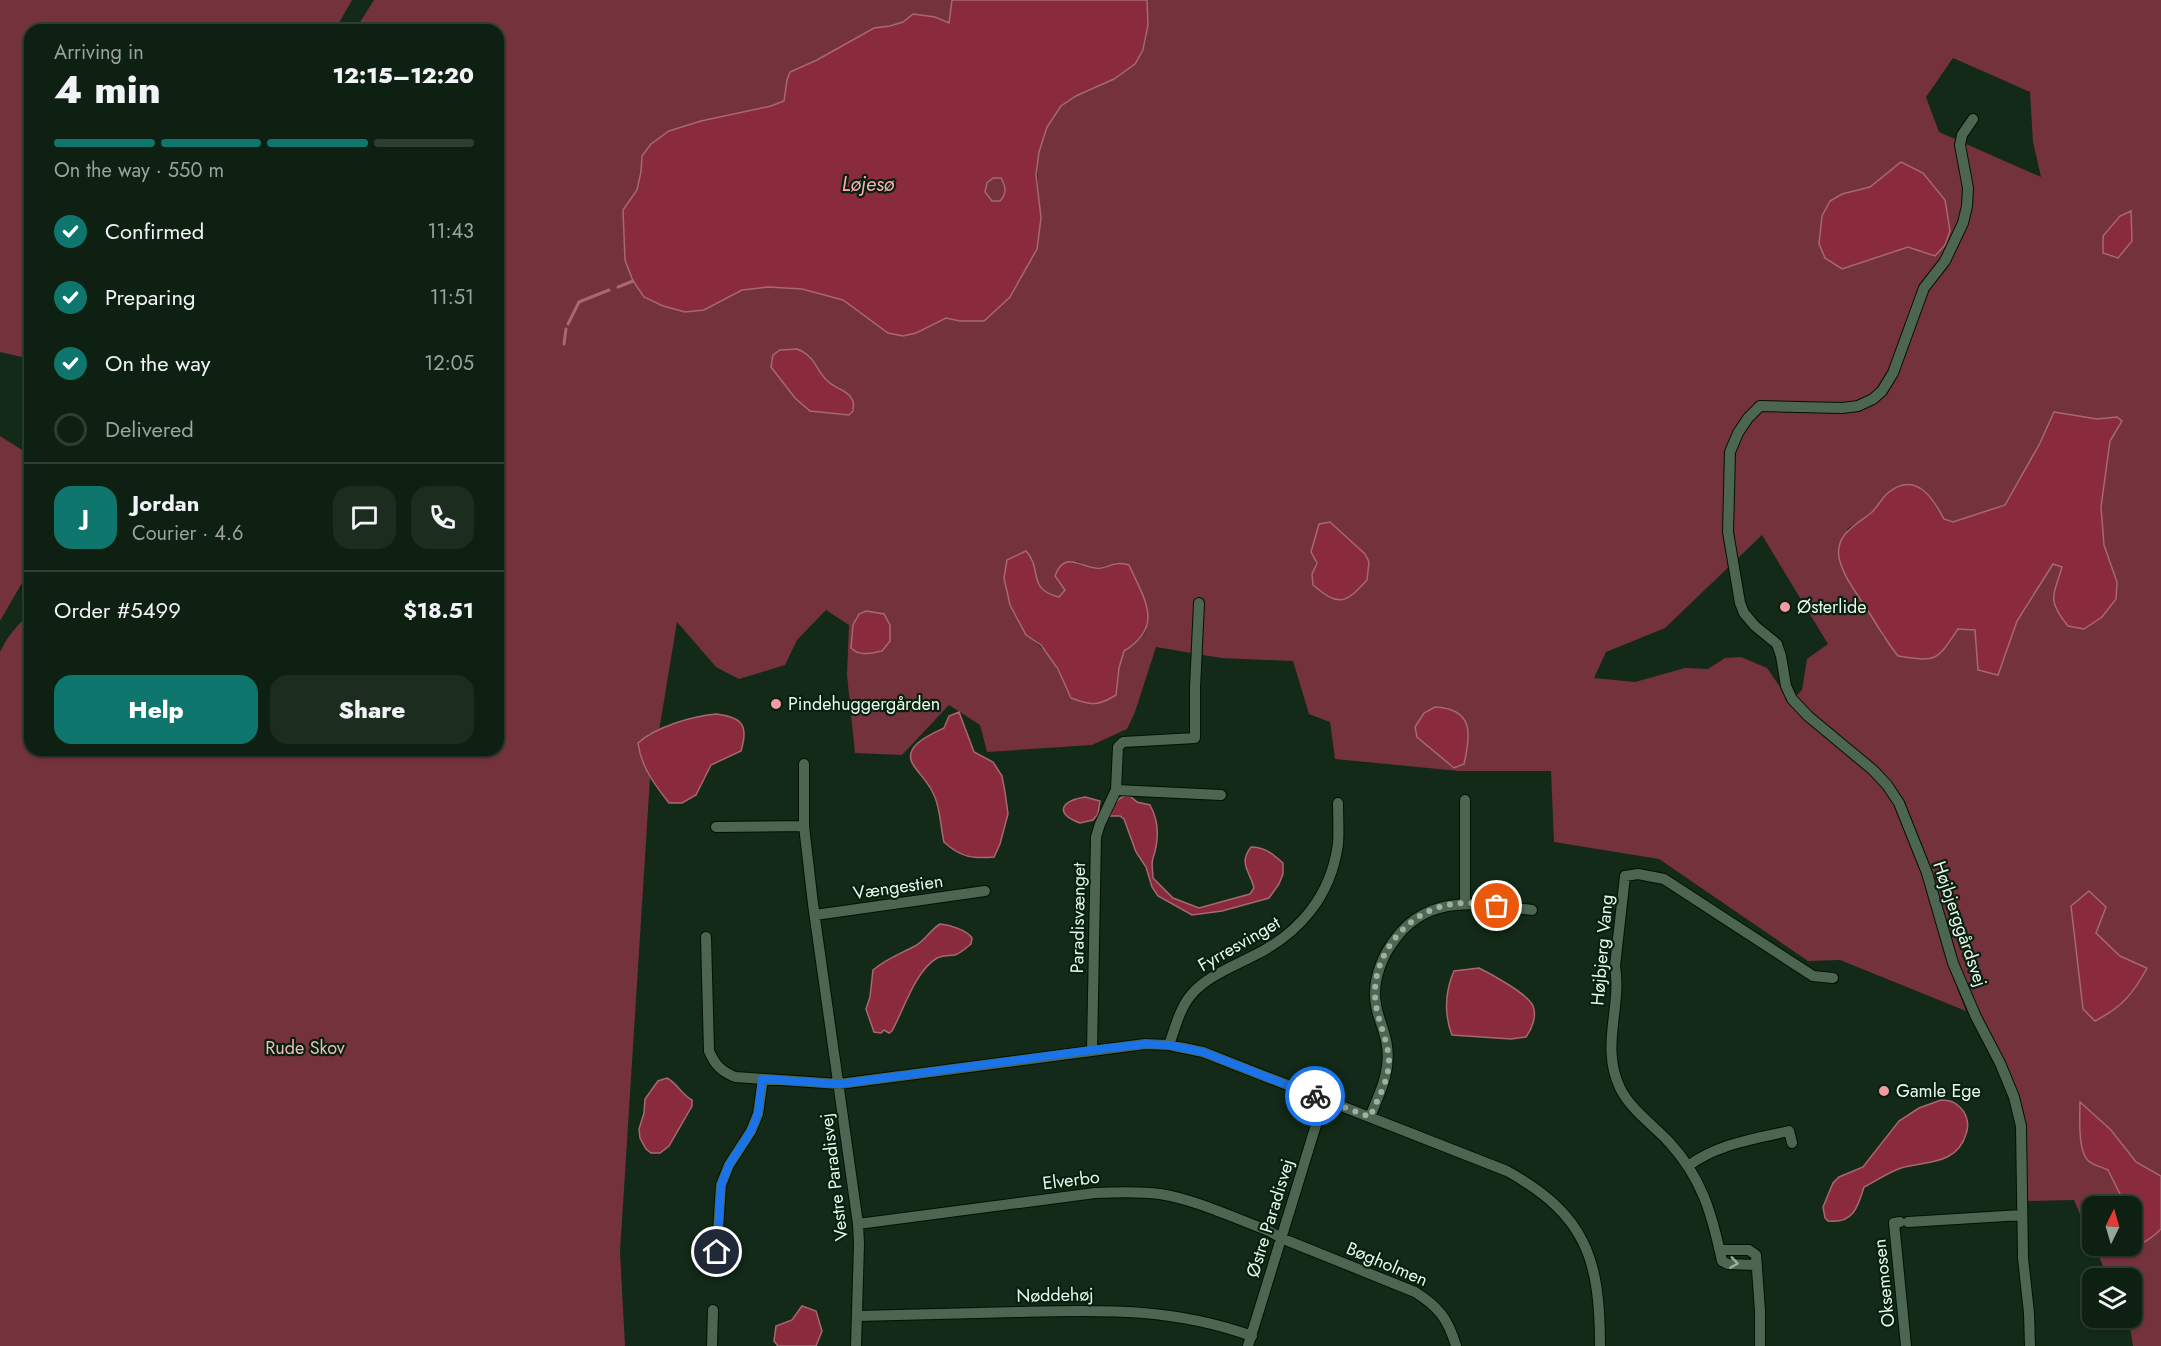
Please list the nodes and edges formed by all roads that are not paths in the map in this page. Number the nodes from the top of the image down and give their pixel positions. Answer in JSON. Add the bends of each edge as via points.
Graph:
{"nodes":[{"id":1,"x":1973,"y":119,"type":"dead end"},
{"id":2,"x":1199,"y":603,"type":"dead end"},
{"id":3,"x":804,"y":764,"type":"dead end"},
{"id":4,"x":1116,"y":790,"type":"junction"},
{"id":5,"x":1221,"y":795,"type":"dead end"},
{"id":6,"x":1465,"y":800,"type":"dead end"},
{"id":7,"x":1338,"y":803,"type":"dead end"},
{"id":8,"x":804,"y":826,"type":"junction"},
{"id":9,"x":716,"y":827,"type":"dead end"},
{"id":10,"x":985,"y":891,"type":"dead end"},
{"id":11,"x":1465,"y":903,"type":"junction"},
{"id":12,"x":1532,"y":910,"type":"dead end"},
{"id":13,"x":815,"y":915,"type":"junction"},
{"id":14,"x":706,"y":937,"type":"dead end"},
{"id":15,"x":1833,"y":978,"type":"dead end"},
{"id":16,"x":1169,"y":1045,"type":"junction"},
{"id":17,"x":1092,"y":1050,"type":"junction"},
{"id":18,"x":762,"y":1079,"type":"junction"},
{"id":19,"x":839,"y":1084,"type":"junction"},
{"id":20,"x":1324,"y":1099,"type":"junction"},
{"id":21,"x":1370,"y":1117,"type":"junction"},
{"id":22,"x":1792,"y":1143,"type":"dead end"},
{"id":23,"x":1688,"y":1166,"type":"junction"},
{"id":24,"x":2022,"y":1215,"type":"junction"},
{"id":25,"x":858,"y":1224,"type":"junction"},
{"id":26,"x":1281,"y":1238,"type":"junction"},
{"id":27,"x":716,"y":1261,"type":"dead end"},
{"id":28,"x":713,"y":1310,"type":"dead end"},
{"id":29,"x":856,"y":1316,"type":"junction"},
{"id":30,"x":1250,"y":1341,"type":"edge"},
{"id":31,"x":712,"y":1346,"type":"edge"},
{"id":32,"x":856,"y":1346,"type":"edge"},
{"id":33,"x":1456,"y":1346,"type":"edge"},
{"id":34,"x":1600,"y":1346,"type":"edge"},
{"id":35,"x":1760,"y":1346,"type":"edge"},
{"id":36,"x":1906,"y":1346,"type":"edge"},
{"id":37,"x":2030,"y":1346,"type":"edge"}],
"edges":[{"from":1,"to":24,"type":"street","name":"Højbjerggårdsvej","via":[[1960,145],[1968,188],[1963,223],[1945,261],[1924,288],[1893,373],[1882,391],[1858,406],[1760,406],[1738,433],[1730,452],[1728,532],[1740,603],[1755,626],[1777,644],[1792,699],[1873,770],[1899,803],[1927,873],[1953,963],[2014,1097],[2021,1126]]},
{"from":2,"to":4,"type":"street","name":"Paradisvænget","via":[[1195,738],[1124,742],[1118,747]]},
{"from":3,"to":8,"type":"street","name":"Vestre Paradisvej"},
{"from":4,"to":5,"type":"street"},
{"from":4,"to":17,"type":"street","name":"Paradisvænget","via":[[1096,837]]},
{"from":6,"to":11,"type":"street"},
{"from":7,"to":16,"type":"street","name":"Fyrresvinget","via":[[1338,844],[1333,866],[1310,912],[1292,933],[1268,949],[1199,986],[1183,1007]]},
{"from":8,"to":9,"type":"street"},
{"from":8,"to":13,"type":"street","name":"Vestre Paradisvej"},
{"from":10,"to":13,"type":"street","name":"Vængestien"},
{"from":11,"to":12,"type":"street"},
{"from":11,"to":21,"type":"street","via":[[1428,911],[1398,934],[1386,952],[1375,992],[1389,1063]]},
{"from":13,"to":19,"type":"street","name":"Vestre Paradisvej"},
{"from":14,"to":18,"type":"street","via":[[709,1051],[723,1072]]},
{"from":15,"to":23,"type":"street","name":"Højbjerg Vang","via":[[1812,976],[1664,879],[1625,876],[1615,966],[1612,1067],[1620,1089],[1634,1109]]},
{"from":16,"to":17,"type":"street"},
{"from":16,"to":20,"type":"street","via":[[1203,1052]]},
{"from":17,"to":19,"type":"street"},
{"from":18,"to":19,"type":"street"},
{"from":18,"to":27,"type":"street","via":[[755,1123],[721,1185]]},
{"from":19,"to":25,"type":"street","name":"Vestre Paradisvej"},
{"from":20,"to":21,"type":"street"},
{"from":20,"to":26,"type":"street","name":"Østre Paradisvej"},
{"from":21,"to":34,"type":"street","via":[[1507,1171],[1551,1200],[1569,1220],[1593,1265]]},
{"from":22,"to":23,"type":"street","via":[[1789,1131],[1714,1149]]},
{"from":23,"to":35,"type":"street","name":"Højbjerg Vang","via":[[1713,1219],[1722,1261],[1757,1265]]},
{"from":24,"to":36,"type":"street","name":"Oksemosen","via":[[1894,1223]]},
{"from":24,"to":37,"type":"street","name":"Højbjerggårdsvej"},
{"from":25,"to":26,"type":"street","name":"Elverbo","via":[[1133,1191],[1188,1201]]},
{"from":25,"to":29,"type":"street","name":"Vestre Paradisvej"},
{"from":26,"to":30,"type":"street","name":"Østre Paradisvej"},
{"from":26,"to":33,"type":"street","name":"Bøgholmen","via":[[1415,1292],[1442,1315]]},
{"from":28,"to":31,"type":"street"},
{"from":29,"to":30,"type":"street","name":"Nøddehøj","via":[[1112,1310],[1199,1320]]},
{"from":29,"to":32,"type":"street","name":"Vestre Paradisvej"}]}
